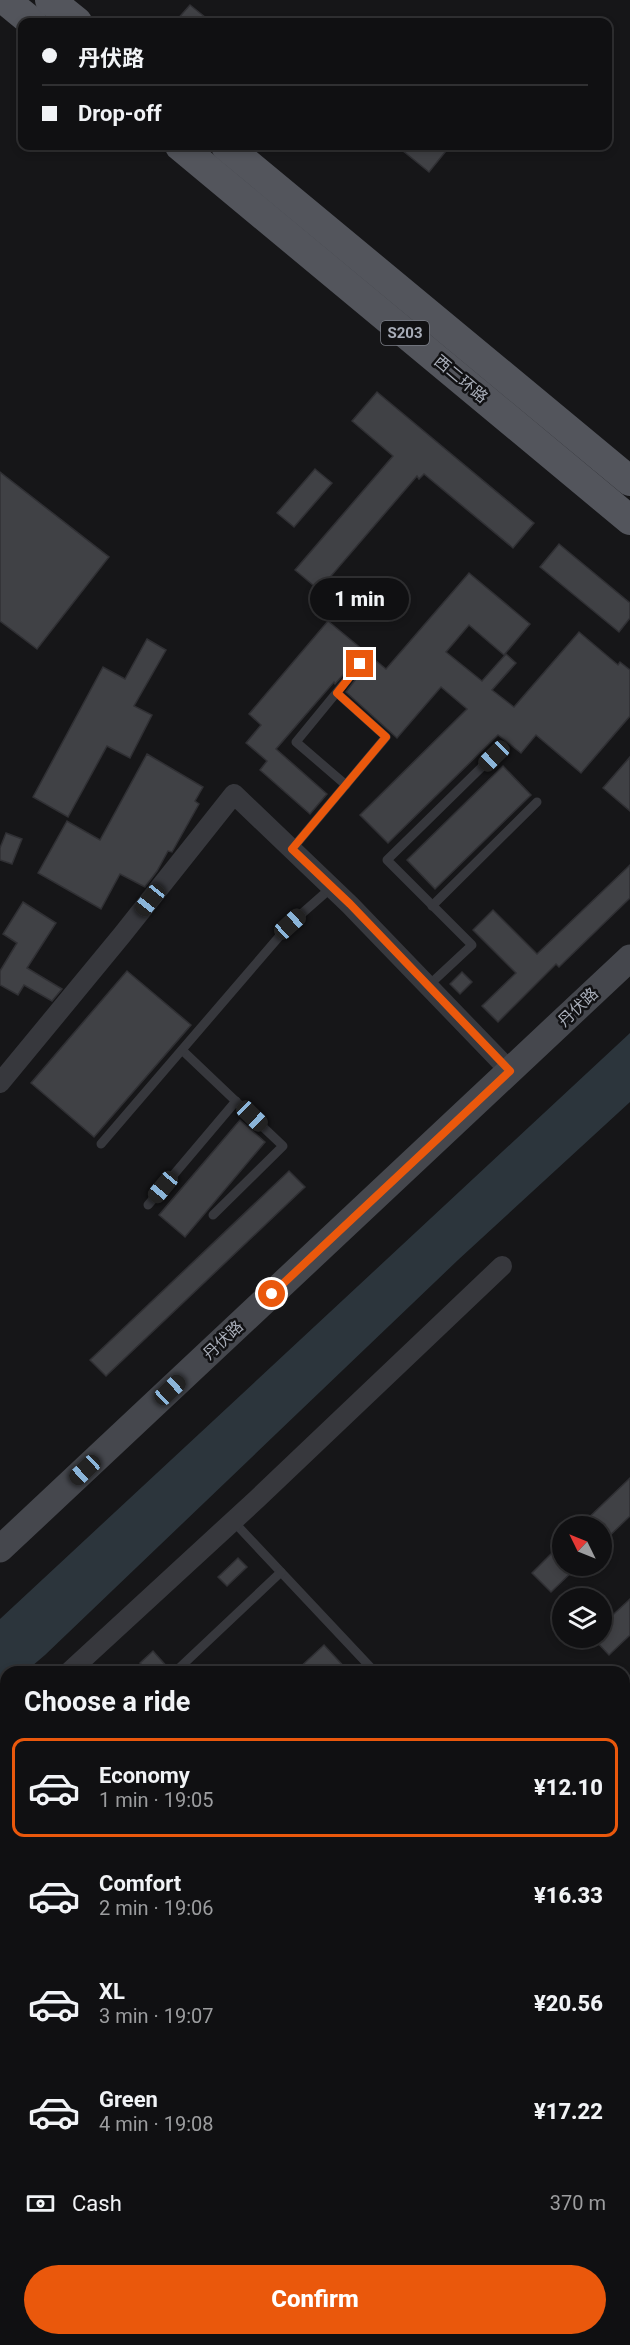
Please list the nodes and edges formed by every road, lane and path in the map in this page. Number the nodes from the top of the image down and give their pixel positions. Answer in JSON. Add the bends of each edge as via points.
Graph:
{"nodes":[{"id":1,"x":5,"y":0,"type":"edge"},
{"id":2,"x":50,"y":0,"type":"edge"},
{"id":3,"x":27,"y":18,"type":"edge"},
{"id":4,"x":72,"y":18,"type":"edge"},
{"id":5,"x":185,"y":150,"type":"edge"},
{"id":6,"x":231,"y":150,"type":"edge"},
{"id":7,"x":630,"y":480,"type":"edge"},
{"id":8,"x":630,"y":520,"type":"edge"},
{"id":9,"x":360,"y":664,"type":"dead end"},
{"id":10,"x":337,"y":693,"type":"junction"},
{"id":11,"x":494,"y":756,"type":"dead end"},
{"id":12,"x":346,"y":785,"type":"junction"},
{"id":13,"x":537,"y":802,"type":"dead end"},
{"id":14,"x":292,"y":849,"type":"junction"},
{"id":15,"x":332,"y":887,"type":"junction"},
{"id":16,"x":432,"y":906,"type":"junction"},
{"id":17,"x":630,"y":958,"type":"edge"},
{"id":18,"x":428,"y":986,"type":"junction"},
{"id":19,"x":182,"y":1050,"type":"junction"},
{"id":20,"x":510,"y":1071,"type":"junction"},
{"id":21,"x":0,"y":1083,"type":"edge"},
{"id":22,"x":236,"y":1101,"type":"junction"},
{"id":23,"x":100,"y":1144,"type":"dead end"},
{"id":24,"x":148,"y":1205,"type":"dead end"},
{"id":25,"x":213,"y":1215,"type":"dead end"},
{"id":26,"x":502,"y":1266,"type":"dead end"},
{"id":27,"x":232,"y":1521,"type":"junction"},
{"id":28,"x":0,"y":1549,"type":"edge"},
{"id":29,"x":281,"y":1572,"type":"junction"},
{"id":30,"x":75,"y":1666,"type":"edge"},
{"id":31,"x":182,"y":1666,"type":"edge"},
{"id":32,"x":369,"y":1666,"type":"edge"}],
"edges":[{"from":1,"to":3,"type":"main road"},
{"from":2,"to":4,"type":"main road"},
{"from":5,"to":8,"type":"main road","name":"西二环路","number":"S203"},
{"from":6,"to":7,"type":"main road","name":"西二环路","number":"S203"},
{"from":9,"to":10,"type":"lane"},
{"from":10,"to":12,"type":"lane","via":[[386,737]]},
{"from":10,"to":12,"type":"lane","via":[[296,742]]},
{"from":11,"to":16,"type":"lane","via":[[387,860]]},
{"from":12,"to":14,"type":"lane"},
{"from":13,"to":16,"type":"lane"},
{"from":14,"to":15,"type":"street"},
{"from":14,"to":21,"type":"street","via":[[234,794]]},
{"from":15,"to":18,"type":"street"},
{"from":15,"to":19,"type":"lane","via":[[290,924]]},
{"from":16,"to":18,"type":"lane","via":[[472,945]]},
{"from":17,"to":20,"type":"main road","name":"丹伏路"},
{"from":18,"to":20,"type":"street"},
{"from":19,"to":22,"type":"lane"},
{"from":19,"to":23,"type":"lane"},
{"from":20,"to":28,"type":"main road","name":"丹伏路"},
{"from":22,"to":24,"type":"lane"},
{"from":22,"to":25,"type":"lane","via":[[283,1146]]},
{"from":26,"to":27,"type":"street"},
{"from":27,"to":29,"type":"lane"},
{"from":27,"to":30,"type":"street"},
{"from":29,"to":31,"type":"lane"},
{"from":29,"to":32,"type":"lane"}]}
